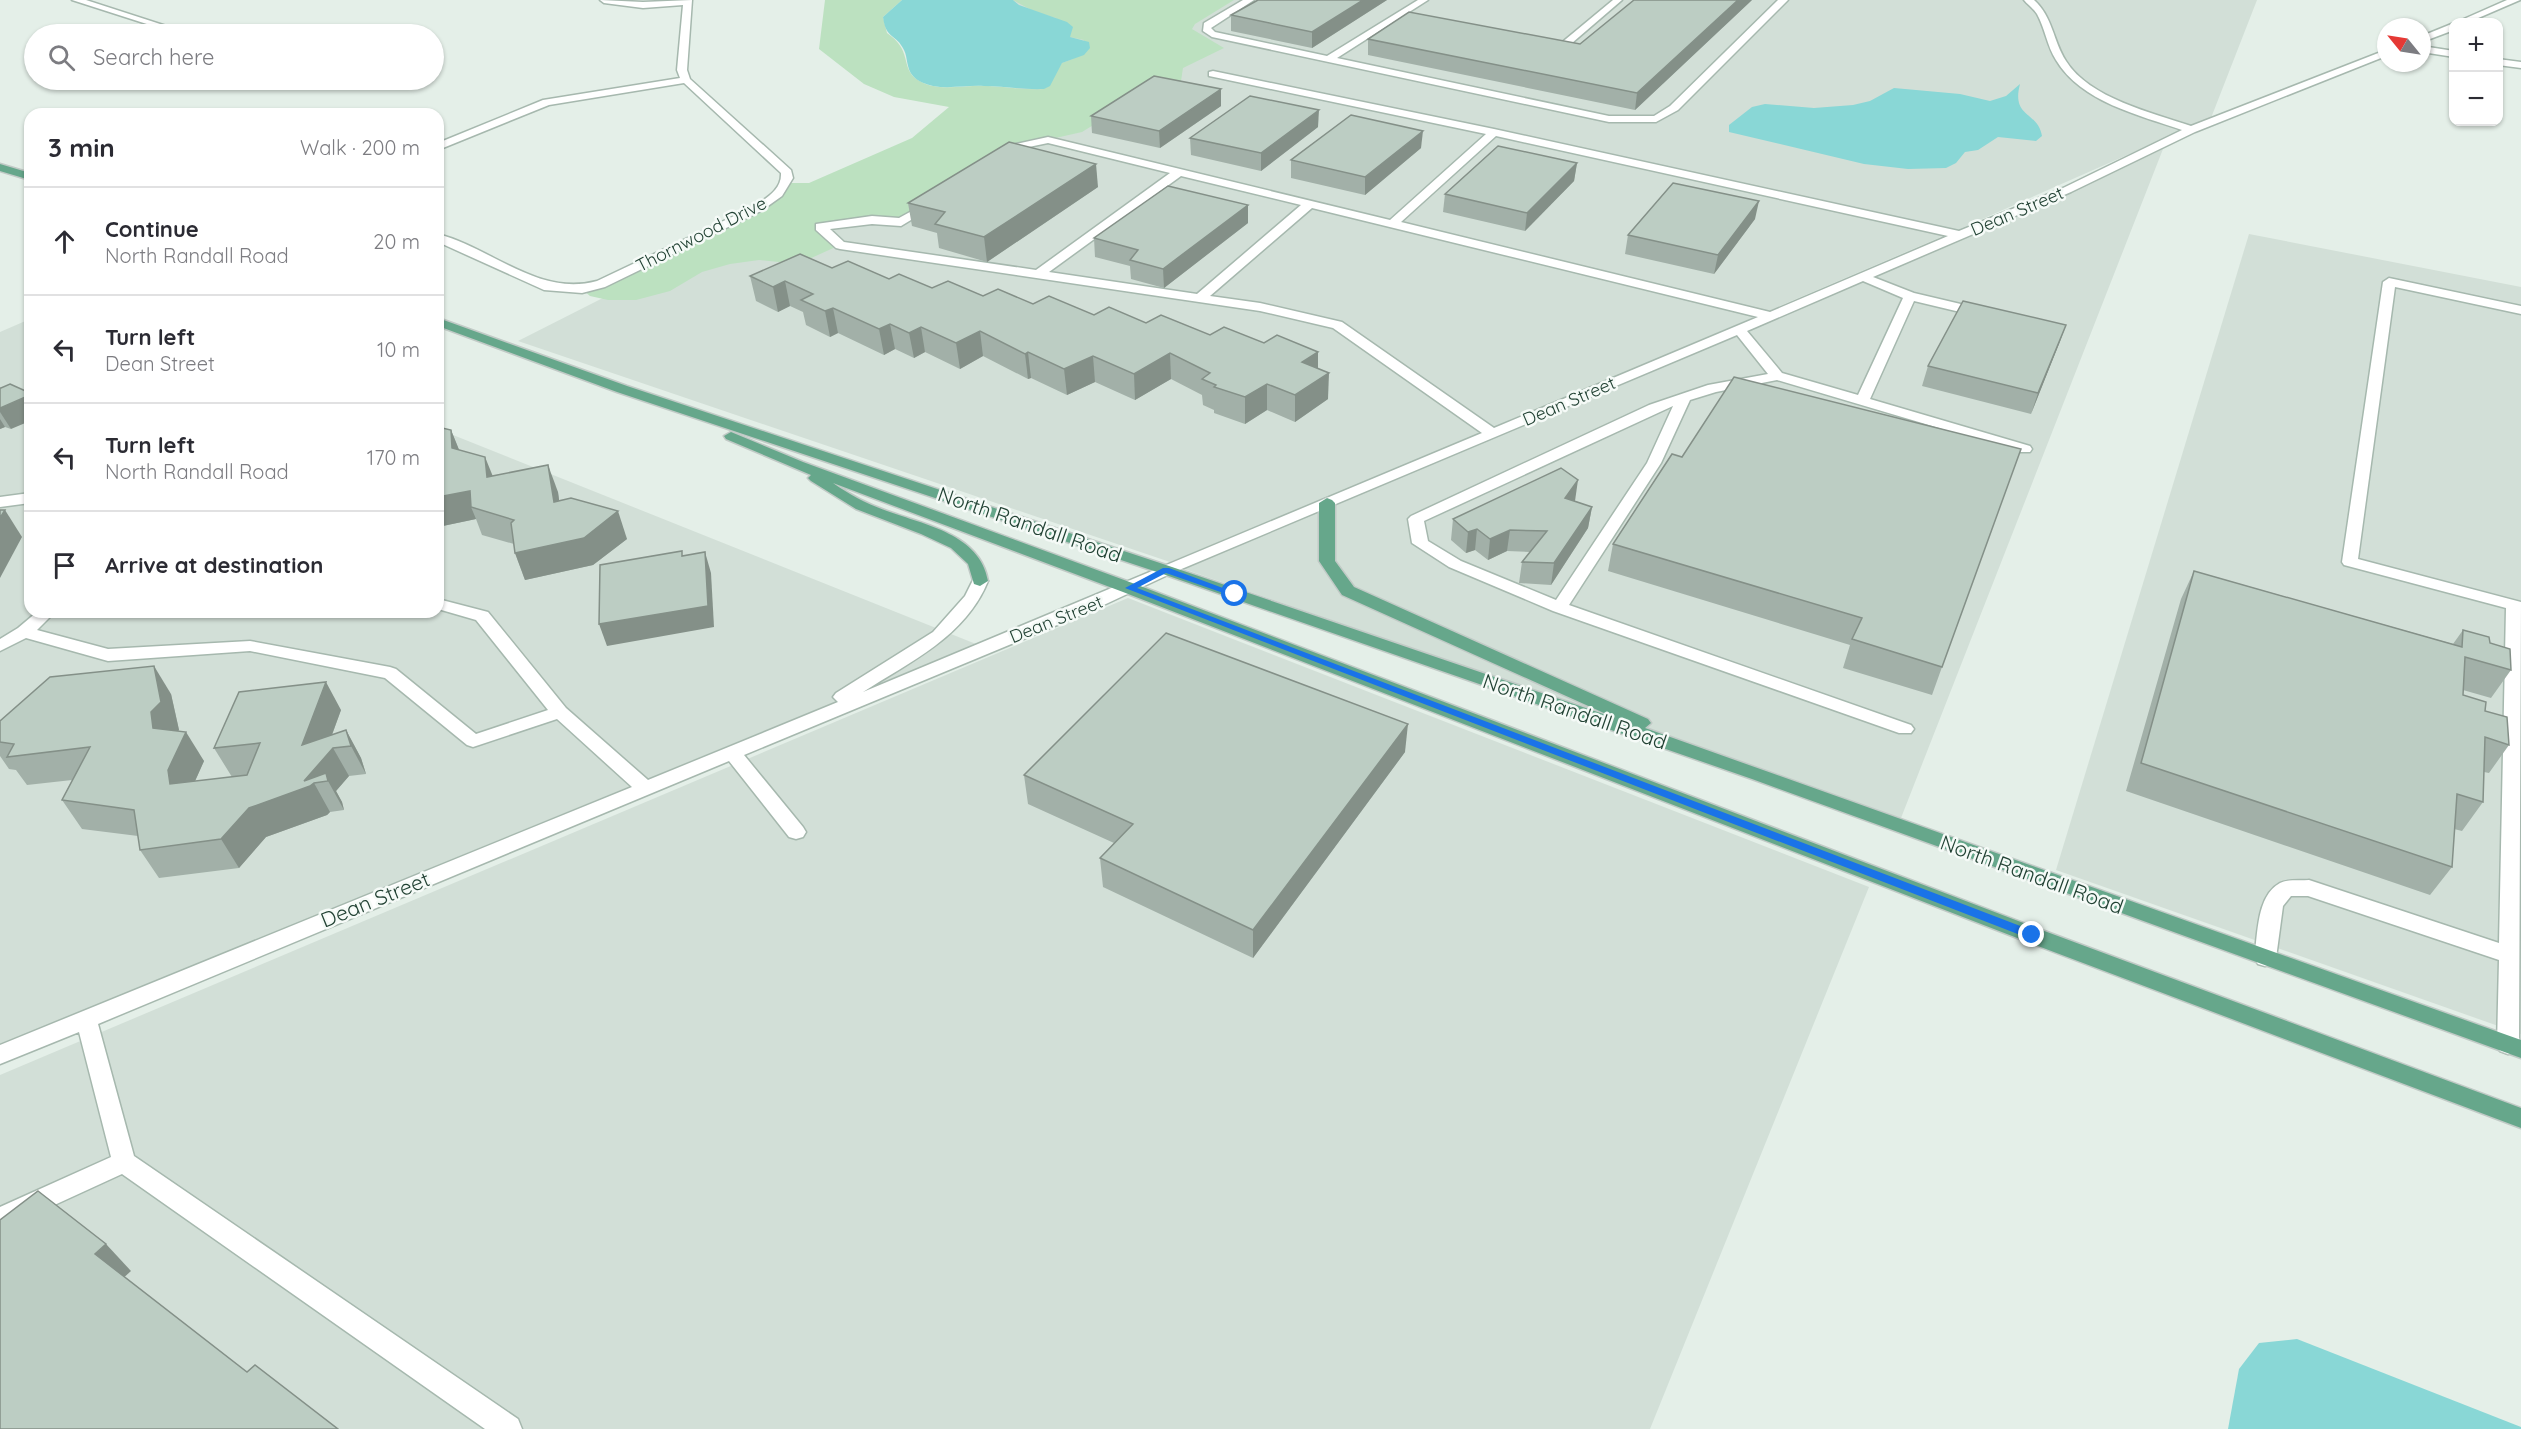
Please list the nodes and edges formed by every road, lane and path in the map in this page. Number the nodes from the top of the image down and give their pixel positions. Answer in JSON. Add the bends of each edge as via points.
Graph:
{"nodes":[{"id":1,"x":76,"y":0,"type":"edge"},
{"id":2,"x":604,"y":0,"type":"edge"},
{"id":3,"x":1249,"y":0,"type":"edge"},
{"id":4,"x":1424,"y":0,"type":"edge"},
{"id":5,"x":1618,"y":0,"type":"edge"},
{"id":6,"x":1783,"y":0,"type":"edge"},
{"id":7,"x":2029,"y":0,"type":"edge"},
{"id":8,"x":2515,"y":0,"type":"edge"},
{"id":9,"x":688,"y":1,"type":"edge"},
{"id":10,"x":1398,"y":16,"type":"junction"},
{"id":11,"x":2472,"y":18,"type":"edge"},
{"id":12,"x":1418,"y":20,"type":"edge"},
{"id":13,"x":154,"y":24,"type":"edge"},
{"id":14,"x":2449,"y":28,"type":"edge"},
{"id":15,"x":2431,"y":35,"type":"edge"},
{"id":16,"x":1540,"y":43,"type":"edge"},
{"id":17,"x":2431,"y":50,"type":"edge"},
{"id":18,"x":2449,"y":53,"type":"edge"},
{"id":19,"x":2377,"y":57,"type":"edge"},
{"id":20,"x":1329,"y":59,"type":"junction"},
{"id":21,"x":2503,"y":63,"type":"edge"},
{"id":22,"x":2521,"y":65,"type":"edge"},
{"id":23,"x":1214,"y":74,"type":"dead end"},
{"id":24,"x":686,"y":80,"type":"junction"},
{"id":25,"x":2191,"y":130,"type":"junction"},
{"id":26,"x":1494,"y":132,"type":"junction"},
{"id":27,"x":444,"y":144,"type":"edge"},
{"id":28,"x":991,"y":165,"type":"edge"},
{"id":29,"x":0,"y":167,"type":"edge"},
{"id":30,"x":1179,"y":172,"type":"junction"},
{"id":31,"x":24,"y":175,"type":"edge"},
{"id":32,"x":941,"y":196,"type":"edge"},
{"id":33,"x":1310,"y":204,"type":"junction"},
{"id":34,"x":1392,"y":224,"type":"junction"},
{"id":35,"x":1959,"y":235,"type":"junction"},
{"id":36,"x":444,"y":241,"type":"edge"},
{"id":37,"x":1039,"y":274,"type":"junction"},
{"id":38,"x":1863,"y":277,"type":"junction"},
{"id":39,"x":1910,"y":296,"type":"junction"},
{"id":40,"x":1200,"y":298,"type":"junction"},
{"id":41,"x":2521,"y":309,"type":"edge"},
{"id":42,"x":1771,"y":316,"type":"junction"},
{"id":43,"x":1997,"y":316,"type":"edge"},
{"id":44,"x":444,"y":324,"type":"edge"},
{"id":45,"x":1739,"y":329,"type":"junction"},
{"id":46,"x":1777,"y":376,"type":"junction"},
{"id":47,"x":622,"y":389,"type":"junction"},
{"id":48,"x":1684,"y":398,"type":"junction"},
{"id":49,"x":1862,"y":401,"type":"junction"},
{"id":50,"x":1492,"y":434,"type":"junction"},
{"id":51,"x":2025,"y":449,"type":"dead end"},
{"id":52,"x":798,"y":465,"type":"junction"},
{"id":53,"x":24,"y":499,"type":"edge"},
{"id":54,"x":0,"y":502,"type":"edge"},
{"id":55,"x":1328,"y":503,"type":"junction"},
{"id":56,"x":1166,"y":570,"type":"junction"},
{"id":57,"x":980,"y":581,"type":"joint"},
{"id":58,"x":1129,"y":588,"type":"junction"},
{"id":59,"x":444,"y":606,"type":"edge"},
{"id":60,"x":1558,"y":607,"type":"junction"},
{"id":61,"x":2517,"y":607,"type":"edge"},
{"id":62,"x":40,"y":618,"type":"edge"},
{"id":63,"x":24,"y":632,"type":"junction"},
{"id":64,"x":0,"y":646,"type":"edge"},
{"id":65,"x":2517,"y":705,"type":"edge"},
{"id":66,"x":560,"y":712,"type":"junction"},
{"id":67,"x":1905,"y":729,"type":"dead end"},
{"id":68,"x":750,"y":744,"type":"junction"},
{"id":69,"x":732,"y":752,"type":"junction"},
{"id":70,"x":1759,"y":774,"type":"junction"},
{"id":71,"x":645,"y":788,"type":"junction"},
{"id":72,"x":796,"y":832,"type":"dead end"},
{"id":73,"x":2515,"y":910,"type":"edge"},
{"id":74,"x":2509,"y":955,"type":"junction"},
{"id":75,"x":2265,"y":958,"type":"junction"},
{"id":76,"x":86,"y":1018,"type":"junction"},
{"id":77,"x":2515,"y":1047,"type":"edge"},
{"id":78,"x":0,"y":1054,"type":"edge"},
{"id":79,"x":2521,"y":1118,"type":"edge"},
{"id":80,"x":124,"y":1162,"type":"junction"},
{"id":81,"x":0,"y":1219,"type":"edge"},
{"id":82,"x":508,"y":1429,"type":"edge"}],
"edges":[{"from":1,"to":13,"type":"street"},
{"from":2,"to":9,"type":"street","via":[[643,6]]},
{"from":3,"to":20,"type":"street","via":[[1206,28],[1212,34]]},
{"from":4,"to":10,"type":"street"},
{"from":5,"to":16,"type":"street","via":[[1563,47]]},
{"from":6,"to":20,"type":"street","via":[[1674,108],[1656,119],[1609,119]]},
{"from":7,"to":25,"type":"street","via":[[2046,18],[2064,66],[2079,81],[2136,110]]},
{"from":8,"to":11,"type":"street"},
{"from":9,"to":24,"type":"street","via":[[682,70]]},
{"from":10,"to":12,"type":"street"},
{"from":10,"to":20,"type":"street"},
{"from":14,"to":15,"type":"street"},
{"from":17,"to":18,"type":"street"},
{"from":19,"to":25,"type":"street","name":"Dean Street"},
{"from":21,"to":22,"type":"street"},
{"from":23,"to":26,"type":"street"},
{"from":24,"to":27,"type":"street","via":[[547,102]]},
{"from":24,"to":36,"type":"street","name":"Thornwood Drive","via":[[787,172],[785,186],[776,197],[601,284],[582,289],[548,287]]},
{"from":25,"to":35,"type":"street","name":"Dean Street","via":[[2067,190]]},
{"from":26,"to":34,"type":"street"},
{"from":26,"to":35,"type":"street"},
{"from":28,"to":30,"type":"street","via":[[1020,146],[1048,140]]},
{"from":29,"to":31,"type":"main road"},
{"from":30,"to":33,"type":"street"},
{"from":30,"to":37,"type":"street"},
{"from":32,"to":37,"type":"street","via":[[902,222],[872,220],[820,228],[840,245]]},
{"from":33,"to":34,"type":"street"},
{"from":33,"to":40,"type":"street"},
{"from":34,"to":42,"type":"street"},
{"from":35,"to":38,"type":"street","name":"Dean Street"},
{"from":37,"to":40,"type":"street"},
{"from":38,"to":39,"type":"street"},
{"from":38,"to":42,"type":"street","name":"Dean Street"},
{"from":39,"to":43,"type":"street"},
{"from":39,"to":49,"type":"street"},
{"from":40,"to":50,"type":"street","via":[[1337,325]]},
{"from":41,"to":61,"type":"street","via":[[2389,282],[2350,562]]},
{"from":42,"to":45,"type":"street","name":"Dean Street"},
{"from":44,"to":47,"type":"main road","name":"North Randall Road"},
{"from":45,"to":46,"type":"street"},
{"from":45,"to":50,"type":"street","name":"Dean Street"},
{"from":46,"to":48,"type":"street","via":[[1713,388]]},
{"from":46,"to":49,"type":"street"},
{"from":47,"to":52,"type":"main road","name":"North Randall Road"},
{"from":47,"to":56,"type":"main road","name":"North Randall Road"},
{"from":48,"to":60,"type":"street","via":[[1654,463]]},
{"from":48,"to":60,"type":"street","via":[[1654,408],[1416,519],[1420,543],[1455,564]]},
{"from":49,"to":51,"type":"street"},
{"from":50,"to":55,"type":"street","name":"Dean Street"},
{"from":52,"to":57,"type":"main road","name":"North Randall Road","via":[[842,497],[914,525],[964,550],[976,563]]},
{"from":52,"to":58,"type":"main road","name":"North Randall Road"},
{"from":53,"to":54,"type":"street"},
{"from":55,"to":56,"type":"street","name":"Dean Street"},
{"from":55,"to":70,"type":"main road","via":[[1327,561],[1348,591]]},
{"from":56,"to":58,"type":"street","name":"Dean Street"},
{"from":56,"to":70,"type":"main road","name":"North Randall Road"},
{"from":57,"to":68,"type":"street","name":"Dean Street","via":[[973,598],[939,636],[851,692]]},
{"from":58,"to":68,"type":"street","name":"Dean Street"},
{"from":58,"to":79,"type":"main road","name":"North Randall Road","via":[[2021,931]]},
{"from":59,"to":66,"type":"street","via":[[482,616]]},
{"from":60,"to":67,"type":"street"},
{"from":61,"to":65,"type":"street"},
{"from":62,"to":63,"type":"street"},
{"from":63,"to":64,"type":"street"},
{"from":63,"to":66,"type":"street","via":[[108,655],[250,645],[390,673],[473,741]]},
{"from":65,"to":73,"type":"street"},
{"from":66,"to":71,"type":"street"},
{"from":68,"to":69,"type":"street","name":"Dean Street"},
{"from":69,"to":71,"type":"street","name":"Dean Street"},
{"from":69,"to":72,"type":"street"},
{"from":70,"to":75,"type":"main road","name":"North Randall Road"},
{"from":71,"to":76,"type":"street","name":"Dean Street"},
{"from":73,"to":74,"type":"street"},
{"from":74,"to":75,"type":"street","via":[[2309,888],[2286,889],[2273,903]]},
{"from":74,"to":77,"type":"street"},
{"from":75,"to":77,"type":"main road","name":"North Randall Road"},
{"from":76,"to":78,"type":"street","name":"Dean Street"},
{"from":76,"to":80,"type":"street"},
{"from":80,"to":81,"type":"street"},
{"from":80,"to":82,"type":"street"}]}
